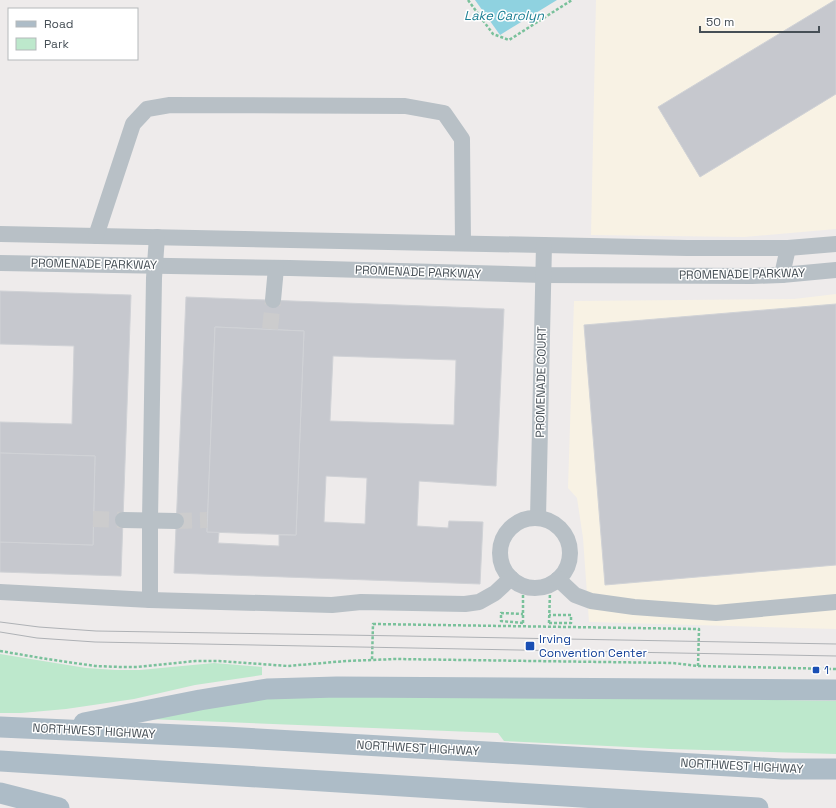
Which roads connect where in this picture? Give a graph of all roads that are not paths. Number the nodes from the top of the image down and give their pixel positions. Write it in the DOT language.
graph roads {
  1 [pos="0,234"];
  2 [pos="96,236"];
  3 [pos="157,237"];
  4 [pos="463,243"];
  5 [pos="836,244"];
  6 [pos="544,245"];
  7 [pos="788,248"];
  8 [pos="0,263"];
  9 [pos="154,266"];
  10 [pos="276,268"];
  11 [pos="836,270"];
  12 [pos="543,275"];
  13 [pos="782,275"];
  14 [pos="273,300"];
  15 [pos="538,518"];
  16 [pos="123,520"];
  17 [pos="150,520"];
  18 [pos="176,520"];
  19 [pos="517,581"];
  20 [pos="554,581"];
  21 [pos="0,592"];
  22 [pos="150,600"];
  23 [pos="836,602"];
  24 [pos="836,690"];
  25 [pos="0,727"];
  26 [pos="54,730"];
  27 [pos="0,761"];
  28 [pos="836,769"];
  29 [pos="0,792"];
  30 [pos="59,808"];
  31 [pos="758,808"];
  1 -- 2 [label="street, PROMENADE PARKWAY"];
  2 -- 3 [label="street, PROMENADE PARKWAY"];
  2 -- 4 [label="street"];
  3 -- 4 [label="street, PROMENADE PARKWAY"];
  3 -- 9 [label="street"];
  4 -- 6 [label="street, PROMENADE PARKWAY"];
  5 -- 7 [label="street, PROMENADE PARKWAY"];
  6 -- 7 [label="street, PROMENADE PARKWAY"];
  6 -- 12 [label="street, PROMENADE COURT"];
  7 -- 13 [label="street"];
  8 -- 9 [label="street, PROMENADE PARKWAY"];
  9 -- 10 [label="street, PROMENADE PARKWAY"];
  9 -- 17 [label="street"];
  10 -- 12 [label="street, PROMENADE PARKWAY"];
  10 -- 14 [label="street"];
  11 -- 13 [label="street, PROMENADE PARKWAY"];
  12 -- 13 [label="street, PROMENADE PARKWAY"];
  12 -- 15 [label="street, PROMENADE COURT"];
  15 -- 19 [label="street"];
  15 -- 20 [label="street"];
  16 -- 17 [label="street"];
  17 -- 18 [label="street"];
  17 -- 22 [label="street"];
  19 -- 20 [label="street"];
  19 -- 22 [label="street"];
  20 -- 23 [label="street"];
  21 -- 22 [label="street"];
  24 -- 26 [label="main road"];
  25 -- 26 [label="main road, NORTHWEST HIGHWAY"];
  26 -- 28 [label="main road, NORTHWEST HIGHWAY"];
  27 -- 31 [label="main road"];
  29 -- 30 [label="main road"];
}
